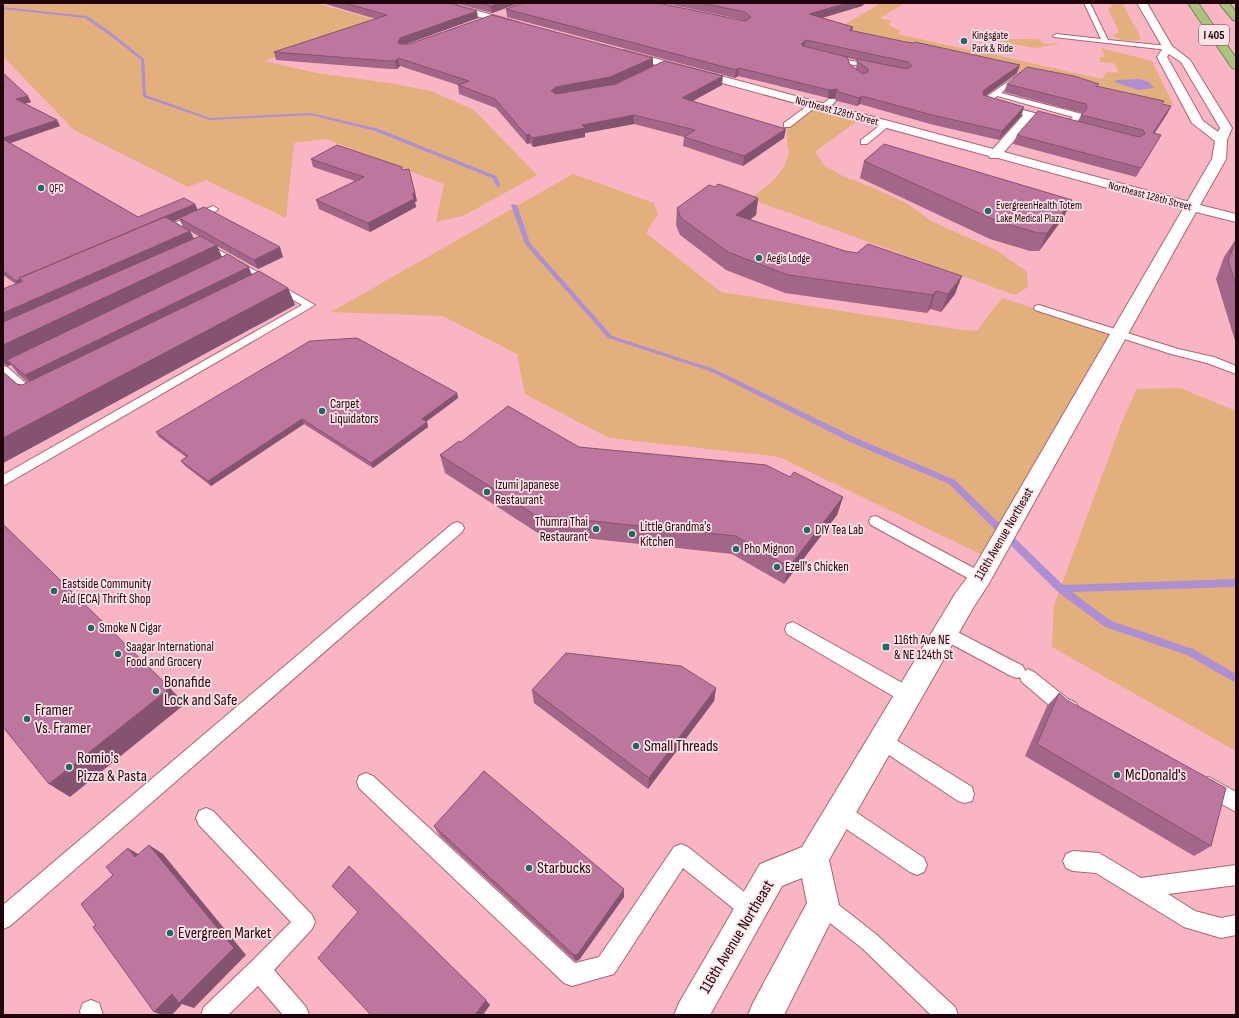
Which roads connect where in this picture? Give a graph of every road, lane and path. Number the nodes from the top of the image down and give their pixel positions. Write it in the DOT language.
graph roads {
  1 [pos="439,3"];
  2 [pos="1087,3"];
  3 [pos="1142,3"];
  4 [pos="1193,3"];
  5 [pos="1224,3"];
  6 [pos="508,12"];
  7 [pos="491,18"];
  8 [pos="1236,18"];
  9 [pos="476,23"];
  10 [pos="529,28"];
  11 [pos="1056,36"];
  12 [pos="1106,42"];
  13 [pos="1168,48"];
  14 [pos="613,50"];
  15 [pos="824,57"];
  16 [pos="850,62"];
  17 [pos="1236,66"];
  18 [pos="884,69"];
  19 [pos="851,71"];
  20 [pos="1020,75"];
  21 [pos="996,94"];
  22 [pos="832,101"];
  23 [pos="818,106"];
  24 [pos="1029,116"];
  25 [pos="787,125"];
  26 [pos="886,125"];
  27 [pos="1221,140"];
  28 [pos="864,142"];
  29 [pos="995,154"];
  30 [pos="1192,207"];
  31 [pos="213,209"];
  32 [pos="1236,218"];
  33 [pos="208,247"];
  34 [pos="194,253"];
  35 [pos="235,262"];
  36 [pos="221,269"];
  37 [pos="266,281"];
  38 [pos="252,288"];
  39 [pos="1039,308"];
  40 [pos="1117,338"];
  41 [pos="1236,370"];
  42 [pos="8,371"];
  43 [pos="42,394"];
  44 [pos="3,481"];
  45 [pos="876,521"];
  46 [pos="457,528"];
  47 [pos="982,575"];
  48 [pos="793,629"];
  49 [pos="946,633"];
  50 [pos="909,696"];
  51 [pos="1082,716"];
  52 [pos="882,741"];
  53 [pos="1191,776"];
  54 [pos="366,782"];
  55 [pos="965,794"];
  56 [pos="1236,803"];
  57 [pos="840,813"];
  58 [pos="206,818"];
  59 [pos="813,858"];
  60 [pos="1073,861"];
  61 [pos="917,865"];
  62 [pos="1236,874"];
  63 [pos="1139,888"];
  64 [pos="822,905"];
  65 [pos="751,910"];
  66 [pos="3,919"];
  67 [pos="1236,925"];
  68 [pos="259,970"];
  69 [pos="293,1013"];
  70 [pos="212,1015"];
  71 [pos="691,1015"];
  72 [pos="765,1015"];
  73 [pos="947,1015"];
  1 -- 7 [label="street"];
  2 -- 12 [label="lane"];
  3 -- 13 [label="street"];
  4 -- 17 [label="highway, I 405"];
  5 -- 8 [label="highway"];
  6 -- 7 [label="street"];
  7 -- 9 [label="street"];
  7 -- 10 [label="street"];
  11 -- 12 [label="lane"];
  12 -- 13 [label="lane"];
  13 -- 27 [label="street, 116th Avenue Northeast"];
  13 -- 27 [label="street"];
  14 -- 23 [label="street, Northeast 128th Street"];
  15 -- 16 [label="lane"];
  16 -- 18 [label="lane"];
  16 -- 19 [label="lane"];
  20 -- 21 [label="lane"];
  21 -- 24 [label="lane"];
  21 -- 24 [label="lane"];
  22 -- 23 [label="lane"];
  23 -- 25 [label="lane"];
  23 -- 26 [label="street, Northeast 128th Street"];
  24 -- 29 [label="street"];
  26 -- 28 [label="lane"];
  26 -- 29 [label="street, Northeast 128th Street"];
  27 -- 30 [label="street, 116th Avenue Northeast"];
  29 -- 30 [label="street, Northeast 128th Street"];
  30 -- 32 [label="street, Northeast 128th Street"];
  30 -- 40 [label="street, 116th Avenue Northeast"];
  31 -- 33 [label="lane"];
  33 -- 34 [label="lane"];
  33 -- 35 [label="lane"];
  35 -- 36 [label="lane"];
  35 -- 37 [label="lane"];
  37 -- 38 [label="lane"];
  37 -- 44 [label="lane"];
  39 -- 40 [label="lane"];
  40 -- 41 [label="lane"];
  40 -- 47 [label="street, 116th Avenue Northeast"];
  42 -- 43 [label="lane"];
  45 -- 47 [label="lane"];
  46 -- 66 [label="lane"];
  47 -- 49 [label="street, 116th Avenue Northeast"];
  48 -- 50 [label="lane"];
  49 -- 50 [label="street, 116th Avenue Northeast"];
  49 -- 51 [label="lane"];
  50 -- 52 [label="street, 116th Avenue Northeast"];
  52 -- 55 [label="lane"];
  52 -- 57 [label="street, 116th Avenue Northeast"];
  53 -- 56 [label="lane"];
  54 -- 65 [label="lane"];
  57 -- 59 [label="street, 116th Avenue Northeast"];
  57 -- 61 [label="lane"];
  58 -- 68 [label="lane"];
  59 -- 64 [label="street"];
  59 -- 65 [label="street, 116th Avenue Northeast"];
  60 -- 63 [label="lane"];
  62 -- 63 [label="lane"];
  63 -- 67 [label="lane"];
  64 -- 72 [label="street"];
  64 -- 73 [label="lane"];
  65 -- 71 [label="street, 116th Avenue Northeast"];
  68 -- 69 [label="lane"];
  68 -- 70 [label="lane"];
}
